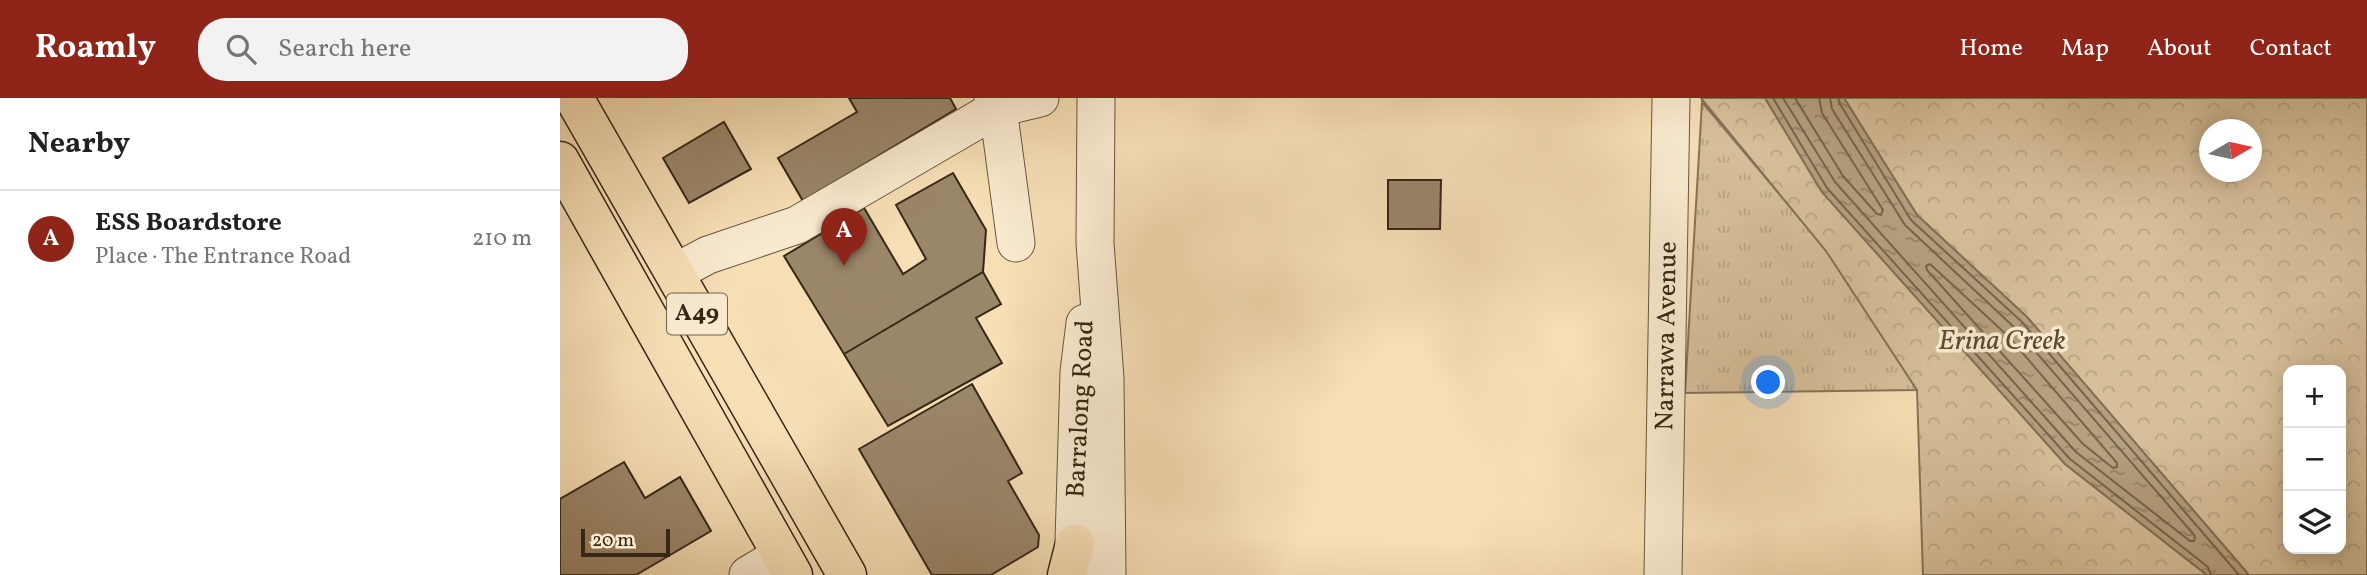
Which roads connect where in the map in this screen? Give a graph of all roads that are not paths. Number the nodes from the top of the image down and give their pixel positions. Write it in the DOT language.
graph roads {
  1 [pos="574,98"];
  2 [pos="1040,98"];
  3 [pos="1096,98"];
  4 [pos="1671,98"];
  5 [pos="995,103"];
  6 [pos="560,162"];
  7 [pos="1016,243"];
  8 [pos="1095,243"];
  9 [pos="674,273"];
  10 [pos="821,531"];
  11 [pos="787,565"];
  12 [pos="1071,565"];
  13 [pos="748,575"];
  14 [pos="847,575"];
  15 [pos="859,575"];
  16 [pos="1107,575"];
  17 [pos="1663,575"];
  1 -- 9 [label="highway, A49"];
  2 -- 5 [label="street"];
  3 -- 8 [label="street, Barralong Road"];
  4 -- 17 [label="street, Narrawa Avenue"];
  5 -- 7 [label="street"];
  5 -- 9 [label="street"];
  6 -- 11 [label="highway, A49"];
  8 -- 12 [label="street, Barralong Road"];
  8 -- 16 [label="street, Barralong Road"];
  9 -- 10 [label="highway, A49"];
  10 -- 14 [label="highway, A49"];
  10 -- 15 [label="highway"];
  11 -- 13 [label="street"];
}
